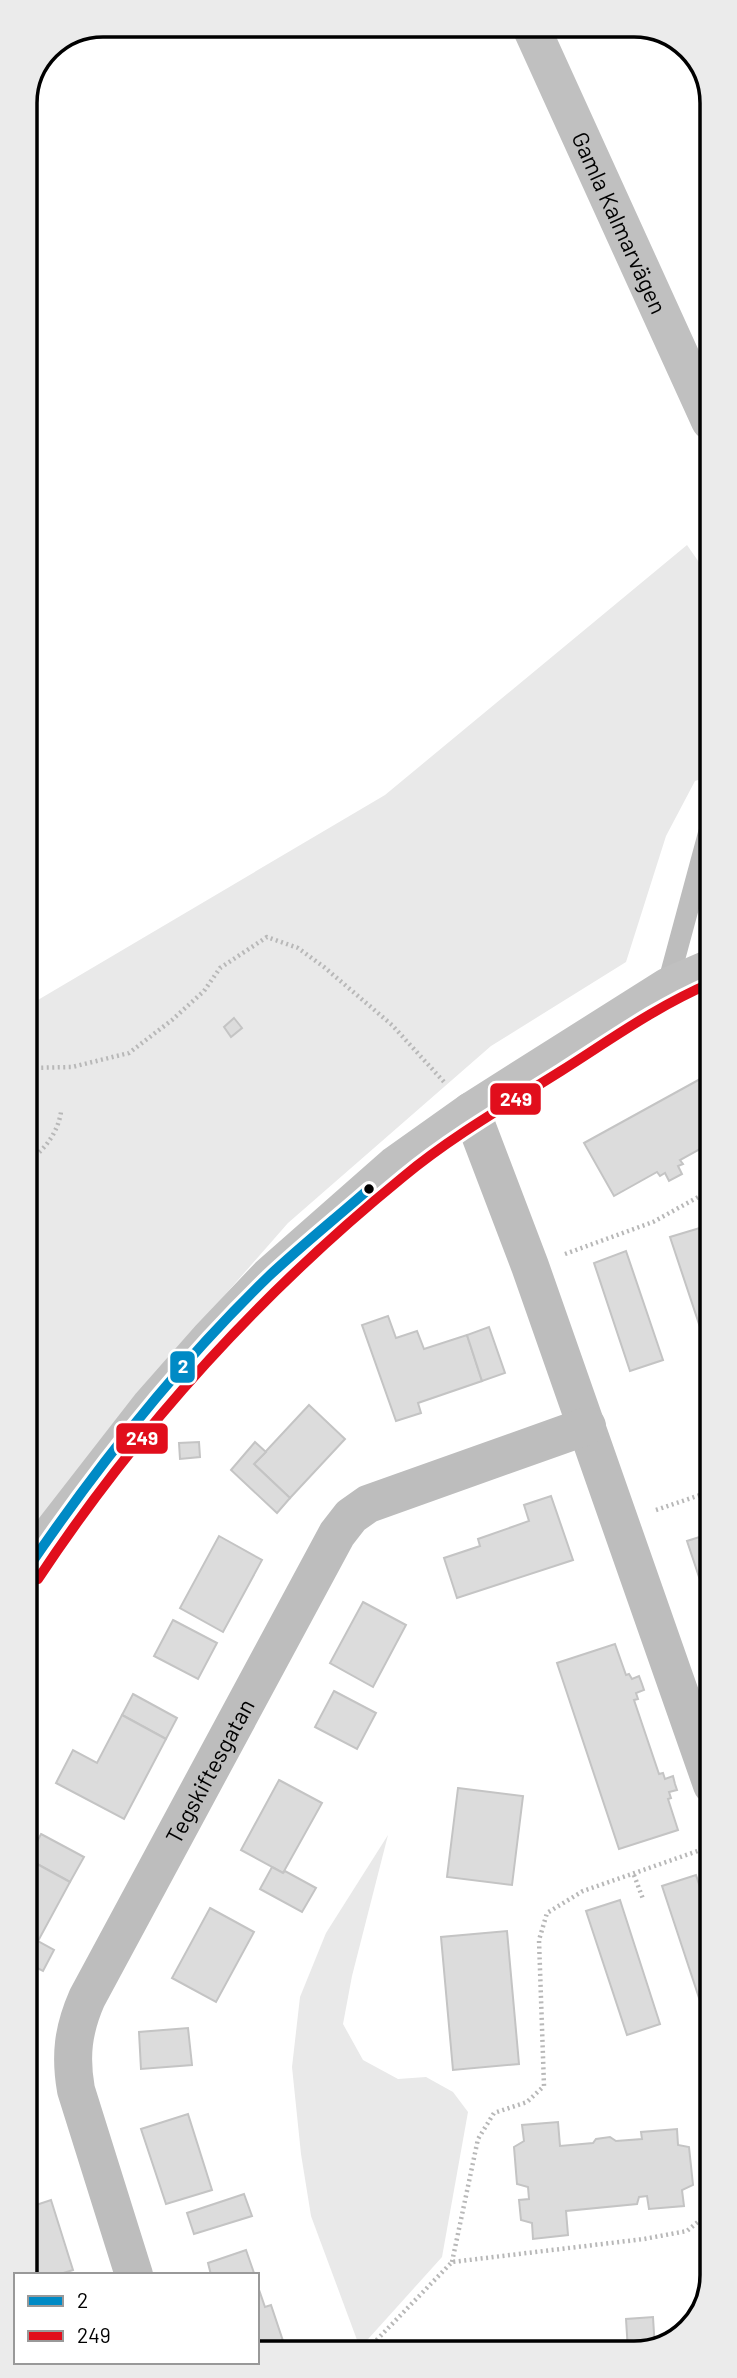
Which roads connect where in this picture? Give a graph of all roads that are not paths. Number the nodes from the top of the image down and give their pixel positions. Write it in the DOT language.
graph roads {
  1 [pos="535,37"];
  2 [pos="700,399"];
  3 [pos="700,865"];
  4 [pos="700,973"];
  5 [pos="667,987"];
  6 [pos="471,1111"];
  7 [pos="587,1426"];
  8 [pos="37,1555"];
  9 [pos="700,1751"];
  10 [pos="133,2273"];
  1 -- 2 [label="street, Gamla Kalmarvägen"];
  3 -- 5 [label="lane"];
  4 -- 5 [label="street"];
  5 -- 6 [label="street"];
  6 -- 7 [label="street"];
  6 -- 8 [label="street"];
  7 -- 9 [label="street"];
  7 -- 10 [label="street, Tegskiftesgatan"];
}
